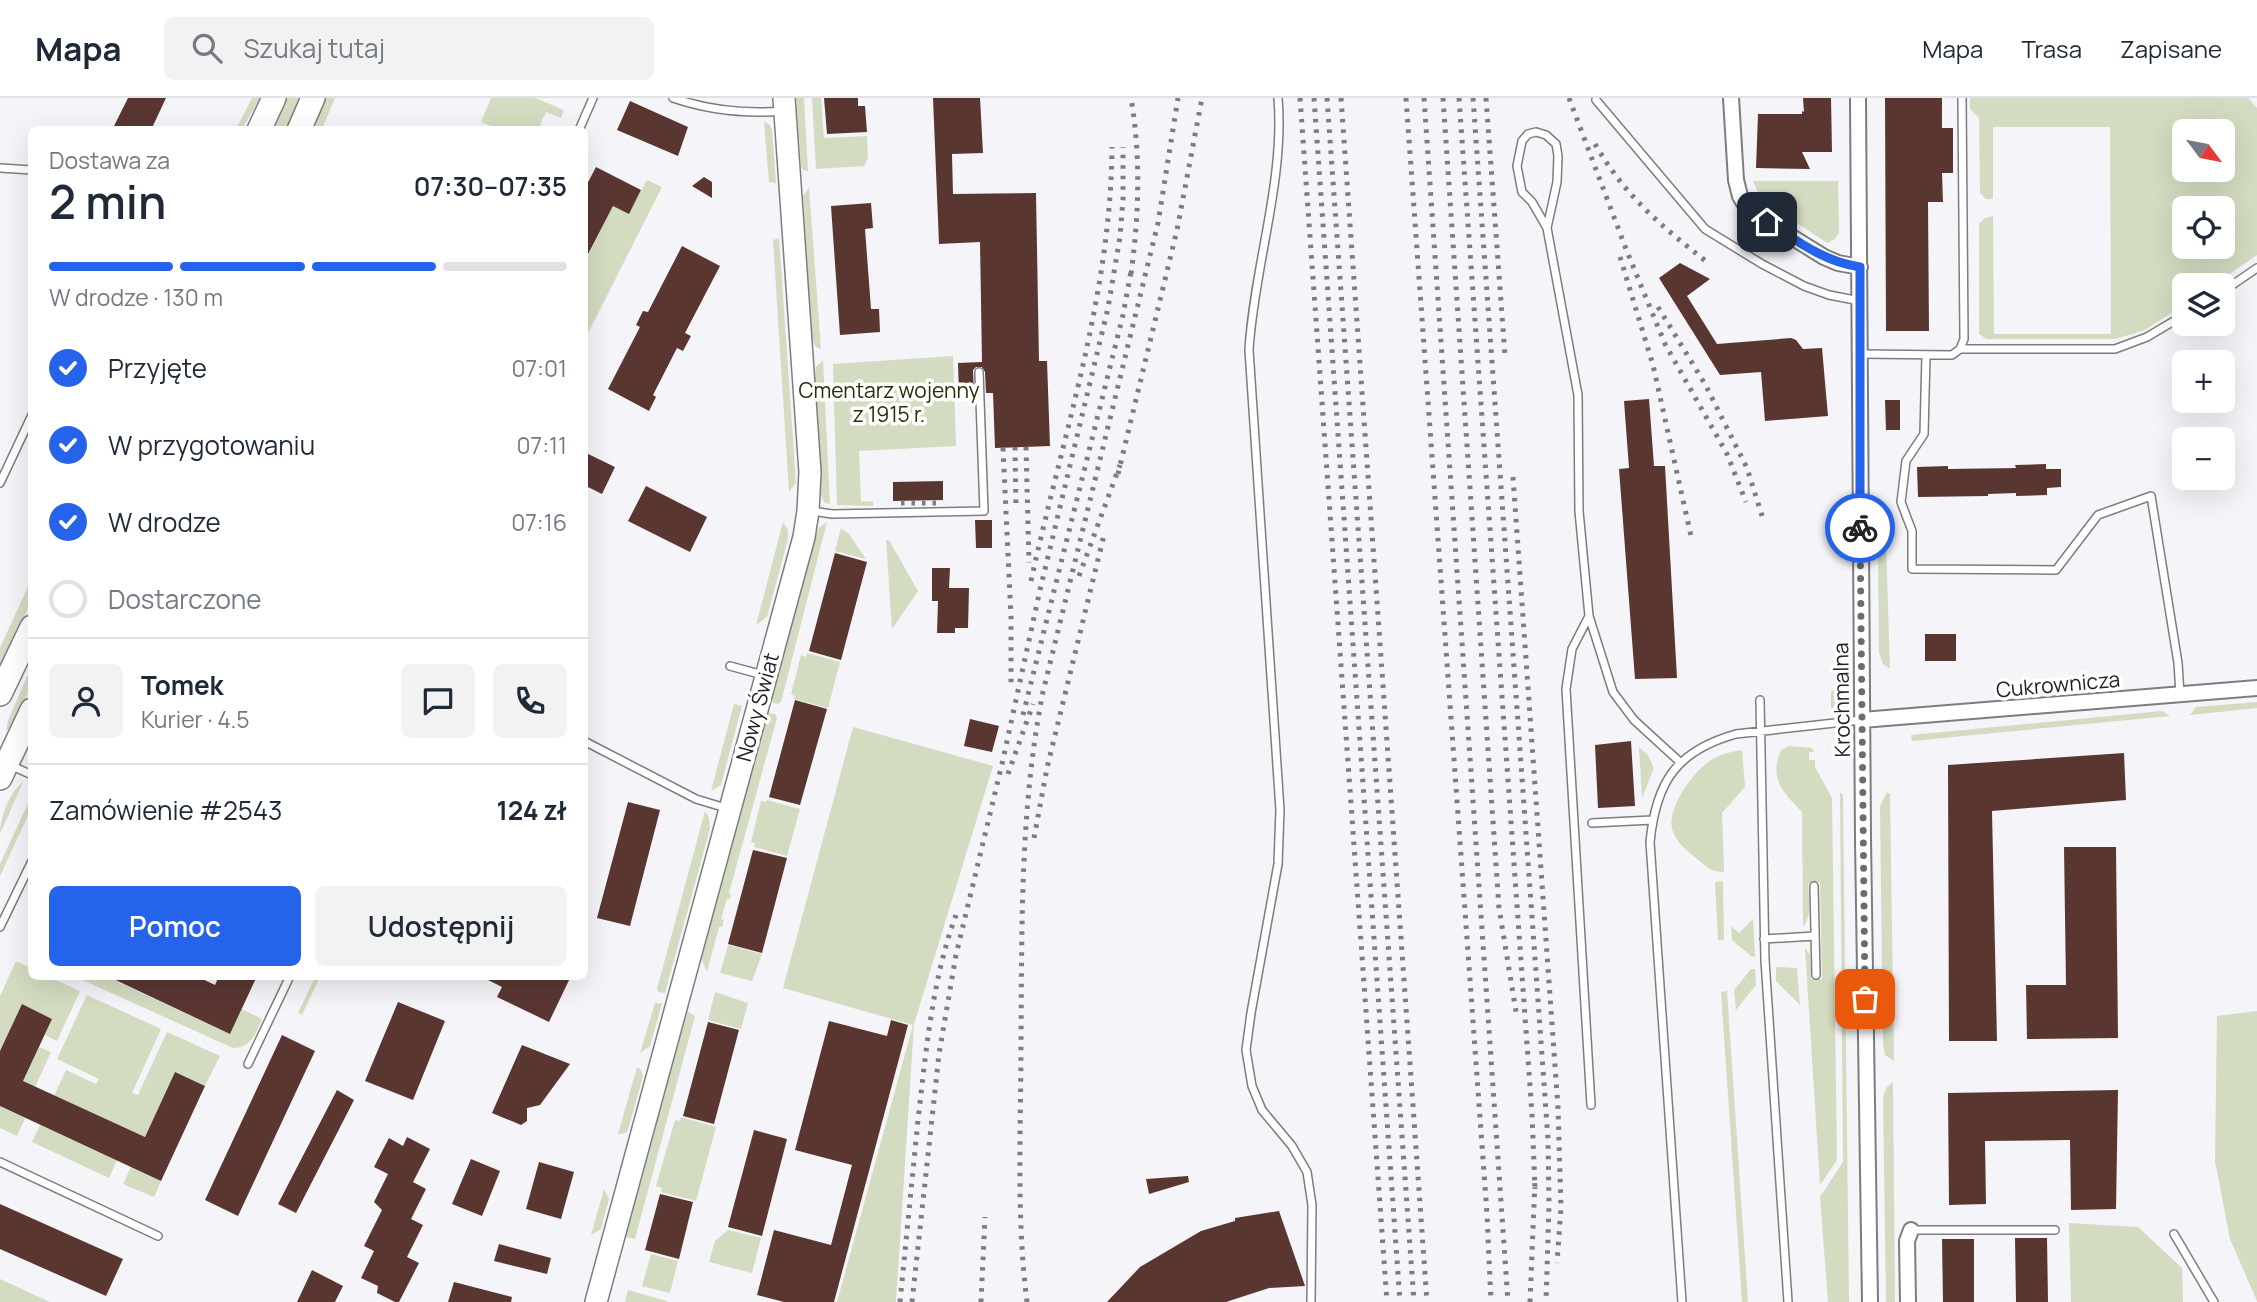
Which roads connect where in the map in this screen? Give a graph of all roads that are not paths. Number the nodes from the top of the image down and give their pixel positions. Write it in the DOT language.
graph roads {
  1 [pos="274,98"];
  2 [pos="313,98"];
  3 [pos="593,98"];
  4 [pos="673,98"];
  5 [pos="729,98"];
  6 [pos="1278,98"];
  7 [pos="1731,98"];
  8 [pos="1858,98"];
  9 [pos="1962,98"];
  10 [pos="1596,100"];
  11 [pos="784,105"];
  12 [pos="731,110"];
  13 [pos="262,126"];
  14 [pos="301,126"];
  15 [pos="581,126"];
  16 [pos="0,168"];
  17 [pos="28,170"];
  18 [pos="1547,228"];
  19 [pos="1860,267"];
  20 [pos="2257,268"];
  21 [pos="2235,283"];
  22 [pos="1860,302"];
  23 [pos="2172,322"];
  24 [pos="1961,349"];
  25 [pos="1861,354"];
  26 [pos="1926,355"];
  27 [pos="979,373"];
  28 [pos="28,424"];
  29 [pos="0,483"];
  30 [pos="808,511"];
  31 [pos="1589,616"];
  32 [pos="28,634"];
  33 [pos="730,666"];
  34 [pos="766,676"];
  35 [pos="2257,688"];
  36 [pos="0,694"];
  37 [pos="2180,694"];
  38 [pos="1760,701"];
  39 [pos="28,718"];
  40 [pos="1862,720"];
  41 [pos="1760,731"];
  42 [pos="588,743"];
  43 [pos="1681,763"];
  44 [pos="2,767"];
  45 [pos="28,774"];
  46 [pos="730,810"];
  47 [pos="1652,820"];
  48 [pos="1592,823"];
  49 [pos="28,869"];
  50 [pos="1814,886"];
  51 [pos="0,928"];
  52 [pos="1815,936"];
  53 [pos="1764,939"];
  54 [pos="1816,975"];
  55 [pos="288,980"];
  56 [pos="248,1063"];
  57 [pos="1591,1105"];
  58 [pos="0,1163"];
  59 [pos="1910,1230"];
  60 [pos="2055,1230"];
  61 [pos="2174,1234"];
  62 [pos="158,1236"];
  63 [pos="596,1302"];
  64 [pos="1311,1302"];
  65 [pos="1682,1302"];
  66 [pos="1788,1302"];
  67 [pos="1870,1302"];
  68 [pos="1908,1302"];
  69 [pos="2214,1302"];
  1 -- 13 [label="main road"];
  2 -- 14 [label="main road"];
  3 -- 15 [label="lane"];
  4 -- 12 [label="lane"];
  5 -- 12 [label="lane"];
  6 -- 64 [label="lane"];
  7 -- 19 [label="street"];
  8 -- 19 [label="street, Krochmalna"];
  9 -- 24 [label="lane"];
  10 -- 22 [label="lane"];
  11 -- 12 [label="lane"];
  11 -- 30 [label="street, Nowy Świat"];
  16 -- 17 [label="lane"];
  18 -- 18 [label="lane"];
  18 -- 31 [label="lane"];
  19 -- 22 [label="street, Krochmalna"];
  20 -- 21 [label="lane"];
  22 -- 25 [label="street, Krochmalna"];
  23 -- 24 [label="lane"];
  24 -- 26 [label="lane"];
  25 -- 26 [label="lane"];
  25 -- 40 [label="street, Krochmalna"];
  26 -- 37 [label="lane"];
  27 -- 30 [label="lane"];
  28 -- 29 [label="lane"];
  30 -- 34 [label="street, Nowy Świat"];
  31 -- 43 [label="lane"];
  31 -- 57 [label="lane"];
  32 -- 36 [label="main road"];
  33 -- 34 [label="lane"];
  34 -- 46 [label="street, Nowy Świat"];
  35 -- 37 [label="street, Cukrownicza"];
  37 -- 40 [label="street, Cukrownicza"];
  38 -- 41 [label="lane"];
  39 -- 44 [label="main road"];
  40 -- 41 [label="lane"];
  40 -- 67 [label="street, Krochmalna"];
  41 -- 43 [label="lane"];
  41 -- 53 [label="lane"];
  42 -- 46 [label="lane"];
  43 -- 47 [label="lane"];
  44 -- 45 [label="lane"];
  46 -- 63 [label="street, Nowy Świat"];
  47 -- 48 [label="lane"];
  47 -- 65 [label="lane"];
  49 -- 51 [label="lane"];
  50 -- 52 [label="lane"];
  52 -- 53 [label="lane"];
  52 -- 54 [label="lane"];
  53 -- 66 [label="lane"];
  55 -- 56 [label="lane"];
  58 -- 62 [label="lane"];
  59 -- 60 [label="lane"];
  59 -- 68 [label="street"];
  61 -- 69 [label="lane"];
}
